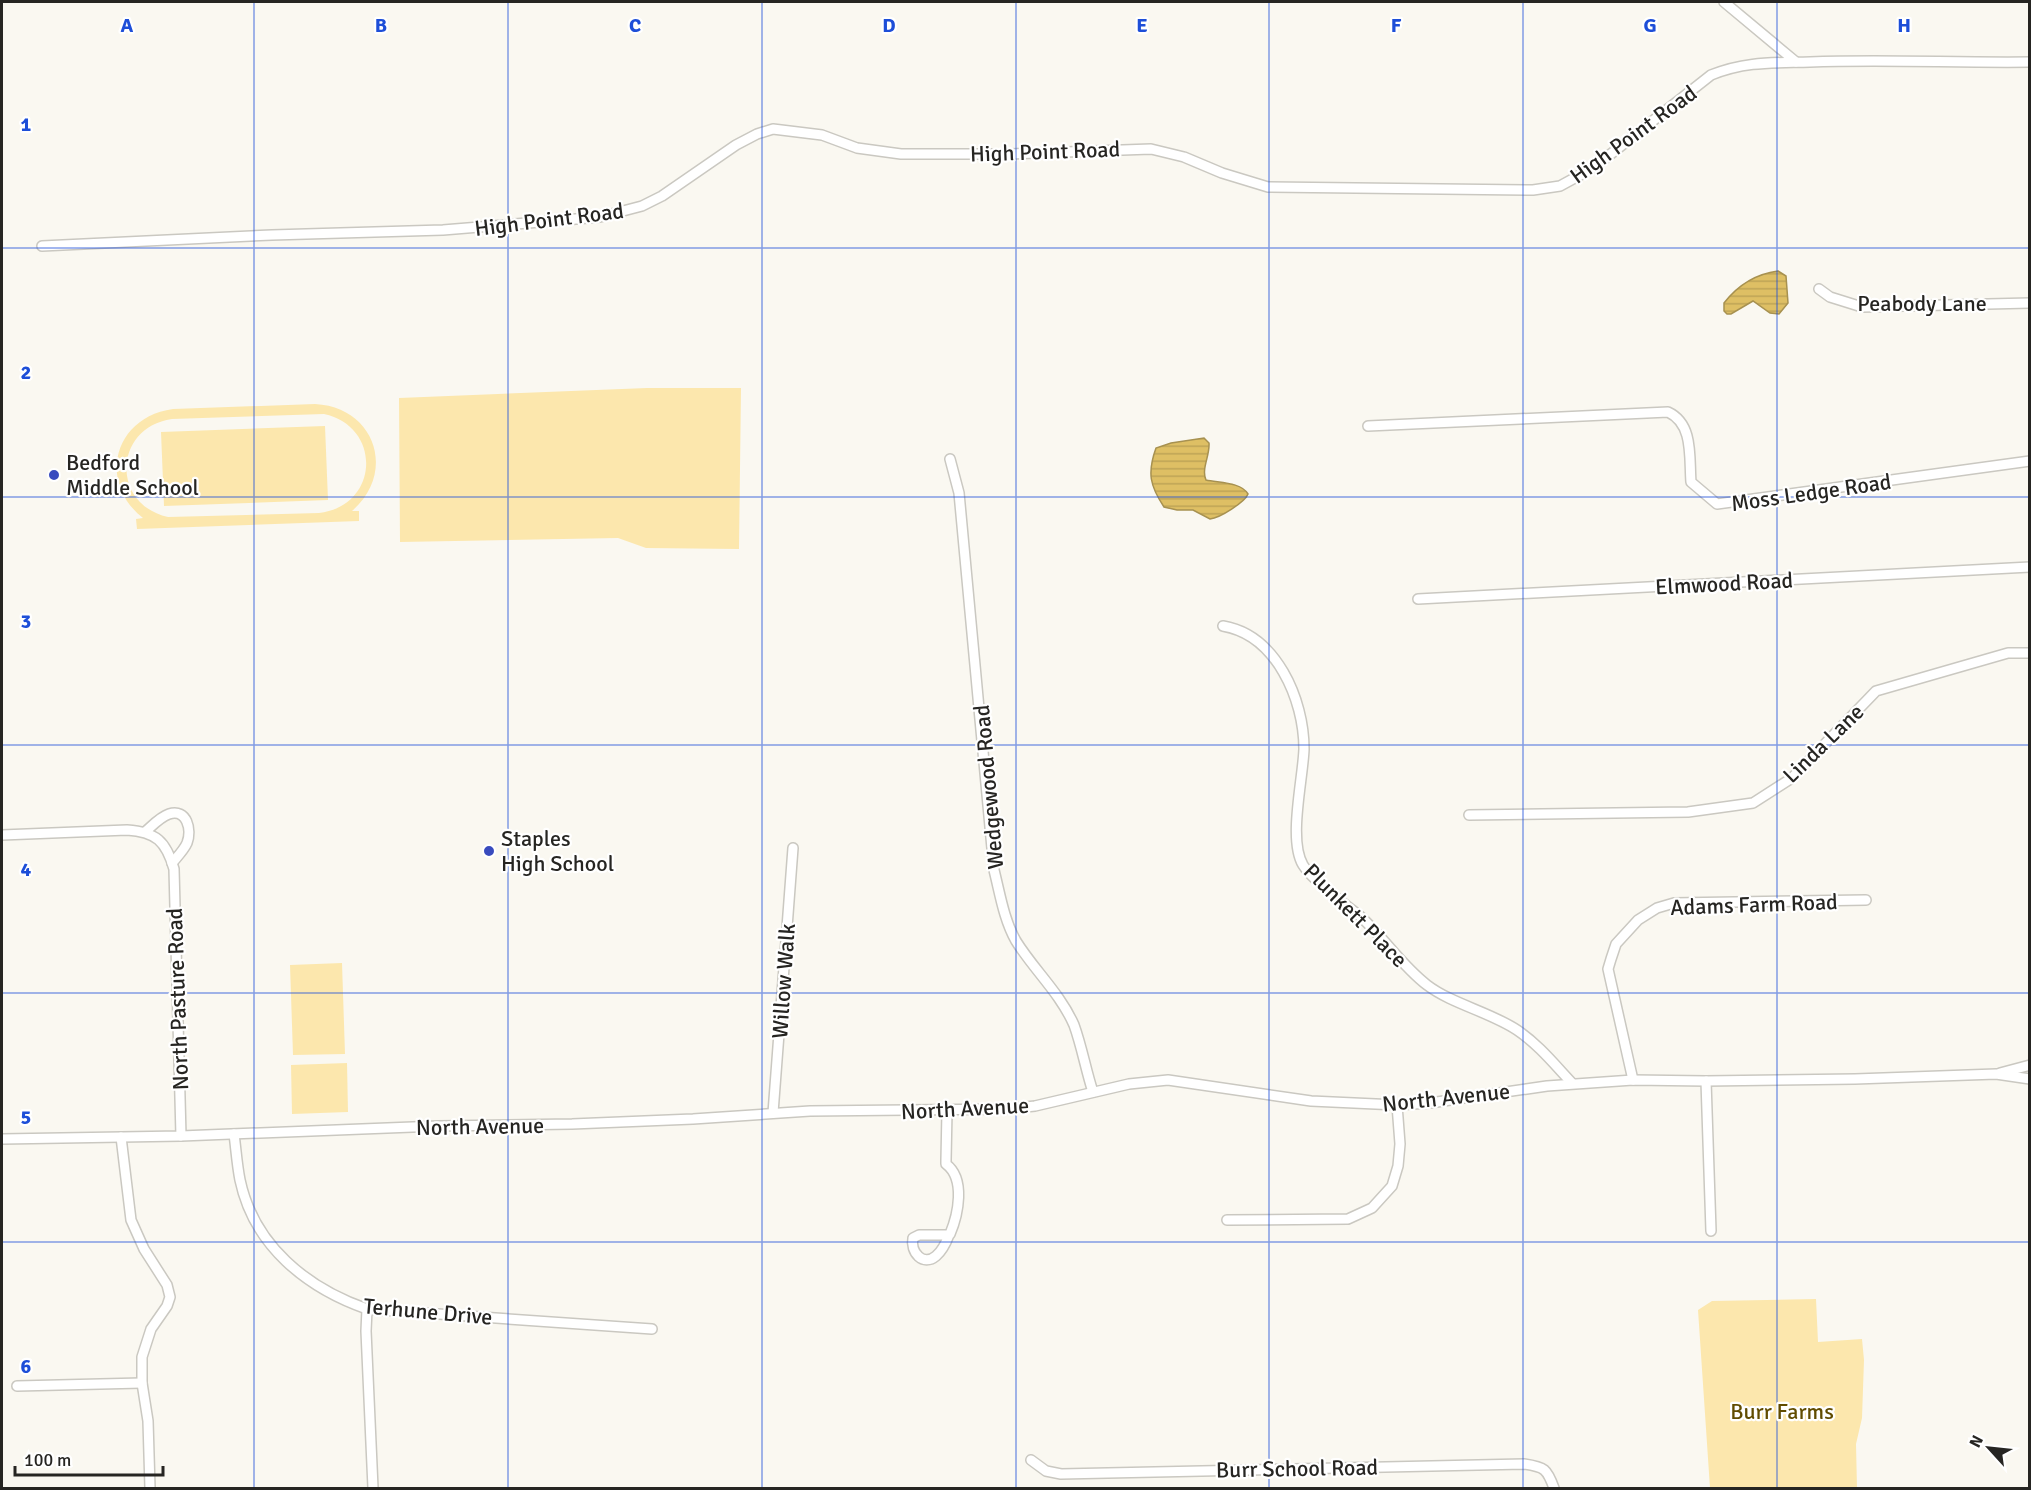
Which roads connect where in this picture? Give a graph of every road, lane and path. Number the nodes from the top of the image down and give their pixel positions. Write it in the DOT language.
graph roads {
  1 [pos="1724,2"];
  2 [pos="1796,62"];
  3 [pos="2030,62"];
  4 [pos="42,246"];
  5 [pos="1819,290"];
  6 [pos="2030,303"];
  7 [pos="1368,426"];
  8 [pos="950,459"];
  9 [pos="2030,461"];
  10 [pos="2030,567"];
  11 [pos="1418,599"];
  12 [pos="1223,626"];
  13 [pos="2030,653"];
  14 [pos="1469,815"];
  15 [pos="145,832"];
  16 [pos="2,835"];
  17 [pos="793,848"];
  18 [pos="172,863"];
  19 [pos="1866,900"];
  20 [pos="2030,1065"];
  21 [pos="1996,1074"];
  22 [pos="2030,1079"];
  23 [pos="1633,1080"];
  24 [pos="1706,1081"];
  25 [pos="1572,1083"];
  26 [pos="1093,1092"];
  27 [pos="1397,1105"];
  28 [pos="947,1111"];
  29 [pos="773,1113"];
  30 [pos="234,1134"];
  31 [pos="181,1136"];
  32 [pos="121,1137"];
  33 [pos="2,1139"];
  34 [pos="1227,1220"];
  35 [pos="1711,1231"];
  36 [pos="949,1235"];
  37 [pos="367,1310"];
  38 [pos="652,1329"];
  39 [pos="142,1383"];
  40 [pos="17,1386"];
  41 [pos="1031,1460"];
  42 [pos="150,1488"];
  43 [pos="373,1488"];
  44 [pos="1554,1488"];
  1 -- 2 [label="street"];
  2 -- 3 [label="street, High Point Road"];
  2 -- 4 [label="street, High Point Road"];
  5 -- 6 [label="street, Peabody Lane"];
  7 -- 9 [label="street, Moss Ledge Road"];
  8 -- 26 [label="street, Wedgewood Road"];
  10 -- 11 [label="street, Elmwood Road"];
  12 -- 25 [label="street, Plunkett Place"];
  13 -- 14 [label="street, Linda Lane"];
  15 -- 16 [label="street"];
  15 -- 18 [label="street, North Pasture Road"];
  15 -- 18 [label="street"];
  17 -- 29 [label="street, Willow Walk"];
  18 -- 31 [label="street, North Pasture Road"];
  19 -- 23 [label="street, Adams Farm Road"];
  20 -- 21 [label="street, North Avenue"];
  21 -- 22 [label="street, North Avenue"];
  21 -- 24 [label="street, North Avenue"];
  23 -- 24 [label="street, North Avenue"];
  23 -- 25 [label="street, North Avenue"];
  24 -- 35 [label="street"];
  25 -- 27 [label="street, North Avenue"];
  26 -- 27 [label="street, North Avenue"];
  26 -- 28 [label="street, North Avenue"];
  27 -- 34 [label="street"];
  28 -- 29 [label="street, North Avenue"];
  28 -- 36 [label="street"];
  29 -- 30 [label="street, North Avenue"];
  30 -- 31 [label="street, North Avenue"];
  30 -- 37 [label="street, Terhune Drive"];
  31 -- 32 [label="street, North Avenue"];
  32 -- 33 [label="street, North Avenue"];
  32 -- 39 [label="street"];
  37 -- 38 [label="street, Terhune Drive"];
  37 -- 43 [label="street"];
  39 -- 40 [label="street"];
  39 -- 42 [label="street"];
  41 -- 44 [label="street, Burr School Road"];
}
